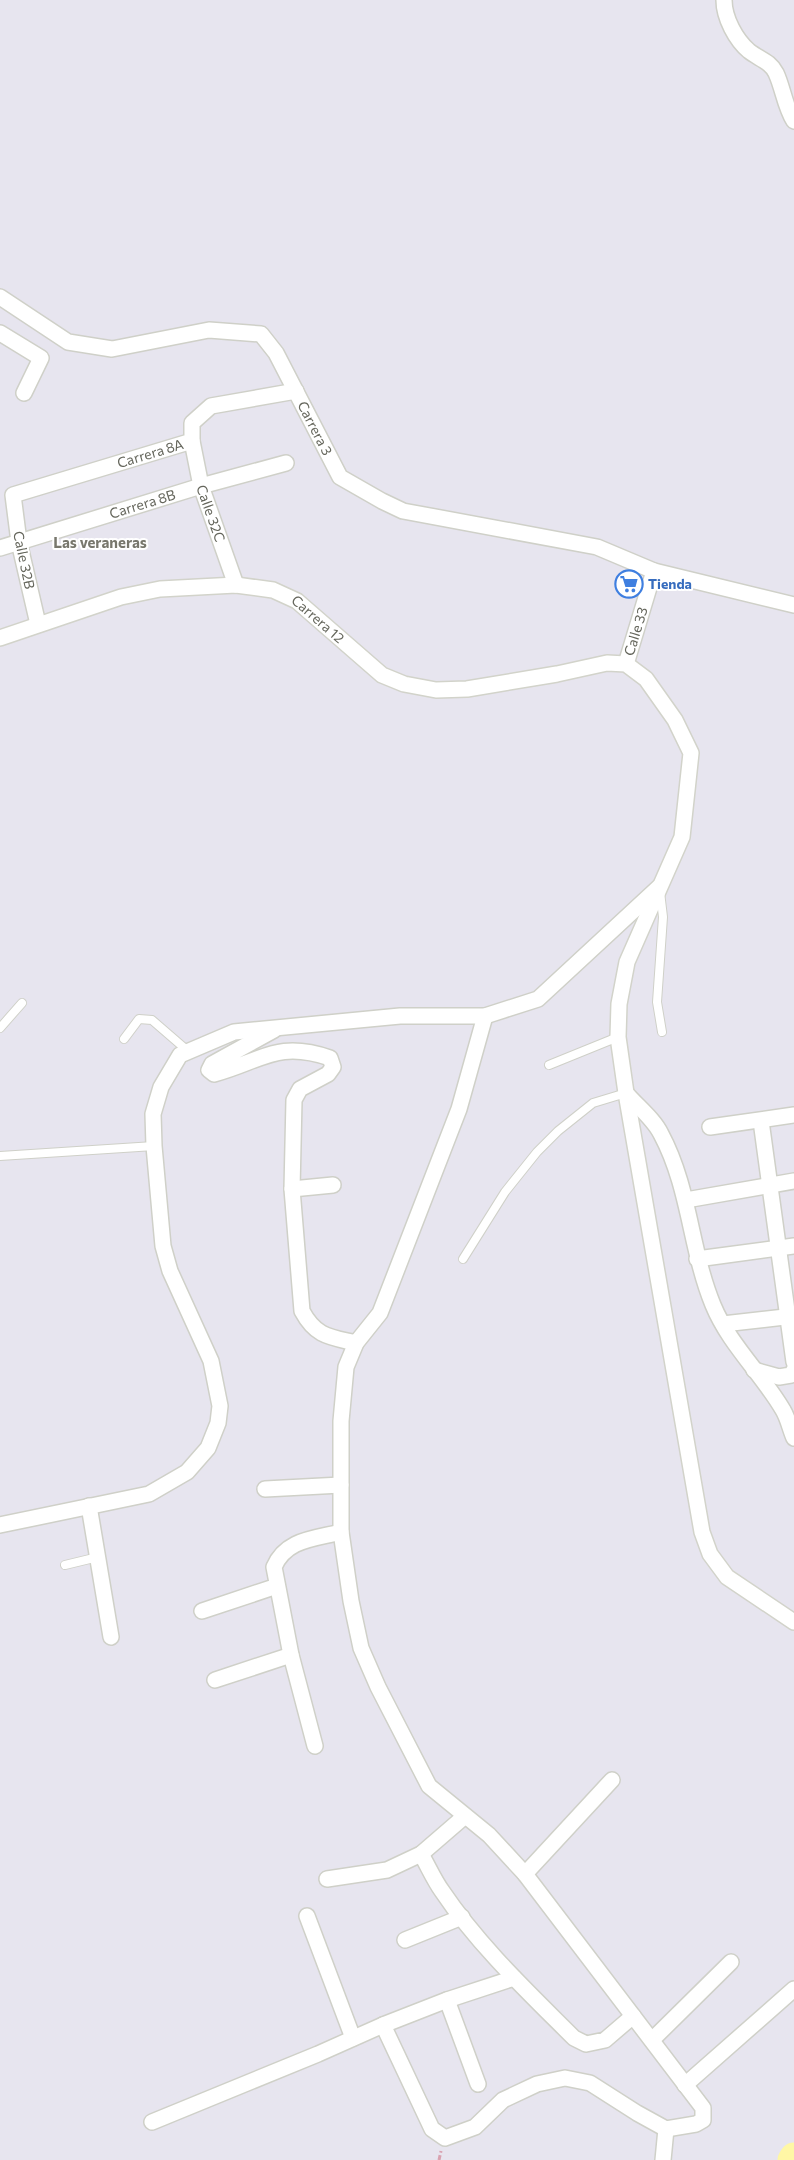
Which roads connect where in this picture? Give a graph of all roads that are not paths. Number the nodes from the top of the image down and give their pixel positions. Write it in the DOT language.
graph roads {
  1 [pos="724,0"];
  2 [pos="794,121"];
  3 [pos="0,297"];
  4 [pos="0,333"];
  5 [pos="296,391"];
  6 [pos="24,393"];
  7 [pos="192,441"];
  8 [pos="286,463"];
  9 [pos="201,486"];
  10 [pos="13,495"];
  11 [pos="19,542"];
  12 [pos="0,548"];
  13 [pos="654,571"];
  14 [pos="236,585"];
  15 [pos="794,605"];
  16 [pos="38,624"];
  17 [pos="0,638"];
  18 [pos="626,664"];
  19 [pos="659,887"];
  20 [pos="22,1003"];
  21 [pos="485,1016"];
  22 [pos="280,1027"];
  23 [pos="0,1028"];
  24 [pos="662,1032"];
  25 [pos="618,1037"];
  26 [pos="124,1039"];
  27 [pos="189,1052"];
  28 [pos="549,1065"];
  29 [pos="626,1093"];
  30 [pos="794,1115"];
  31 [pos="762,1120"];
  32 [pos="710,1127"];
  33 [pos="154,1146"];
  34 [pos="0,1156"];
  35 [pos="794,1181"];
  36 [pos="333,1186"];
  37 [pos="771,1186"];
  38 [pos="292,1189"];
  39 [pos="686,1200"];
  40 [pos="786,1248"];
  41 [pos="463,1259"];
  42 [pos="697,1260"];
  43 [pos="791,1316"];
  44 [pos="723,1324"];
  45 [pos="356,1343"];
  46 [pos="794,1362"];
  47 [pos="754,1370"];
  48 [pos="794,1370"];
  49 [pos="794,1438"];
  50 [pos="341,1485"];
  51 [pos="265,1490"];
  52 [pos="89,1506"];
  53 [pos="0,1525"];
  54 [pos="341,1532"];
  55 [pos="98,1557"];
  56 [pos="65,1565"];
  57 [pos="277,1586"];
  58 [pos="202,1611"];
  59 [pos="794,1622"];
  60 [pos="111,1637"];
  61 [pos="291,1655"];
  62 [pos="215,1680"];
  63 [pos="315,1746"];
  64 [pos="612,1780"];
  65 [pos="466,1816"];
  66 [pos="421,1854"];
  67 [pos="525,1874"];
  68 [pos="327,1879"];
  69 [pos="307,1916"];
  70 [pos="462,1918"];
  71 [pos="404,1940"];
  72 [pos="731,1962"];
  73 [pos="514,1978"];
  74 [pos="794,1989"];
  75 [pos="447,2000"];
  76 [pos="633,2016"];
  77 [pos="383,2025"];
  78 [pos="354,2038"];
  79 [pos="652,2040"];
  80 [pos="478,2084"];
  81 [pos="685,2085"];
  82 [pos="152,2122"];
  83 [pos="666,2129"];
  84 [pos="663,2160"];
  1 -- 2 [label="street"];
  3 -- 5 [label="street, Carrera 3"];
  4 -- 6 [label="street"];
  5 -- 7 [label="street, Carrera 8A"];
  5 -- 13 [label="street, Carrera 3"];
  7 -- 9 [label="street, Calle 32C"];
  7 -- 10 [label="street, Carrera 8A"];
  8 -- 9 [label="street, Carrera 8B"];
  9 -- 11 [label="street, Carrera 8B"];
  9 -- 14 [label="street, Calle 32C"];
  10 -- 11 [label="street, Calle 32B"];
  11 -- 12 [label="street, Carrera 8B"];
  11 -- 16 [label="street, Calle 32B"];
  13 -- 15 [label="street, Carrera 3"];
  13 -- 18 [label="street, Calle 33"];
  14 -- 16 [label="street, Carrera 12"];
  14 -- 18 [label="street, Carrera 12"];
  16 -- 17 [label="street, Carrera 12"];
  18 -- 19 [label="street"];
  19 -- 21 [label="street"];
  19 -- 24 [label="lane"];
  19 -- 25 [label="street"];
  20 -- 23 [label="lane"];
  21 -- 22 [label="street"];
  21 -- 45 [label="street"];
  22 -- 27 [label="street"];
  22 -- 38 [label="street"];
  25 -- 28 [label="lane"];
  25 -- 29 [label="street"];
  26 -- 27 [label="lane"];
  27 -- 33 [label="street"];
  29 -- 39 [label="street"];
  29 -- 41 [label="lane"];
  29 -- 59 [label="street"];
  30 -- 31 [label="street"];
  31 -- 32 [label="street"];
  31 -- 37 [label="street"];
  33 -- 34 [label="lane"];
  33 -- 52 [label="street"];
  35 -- 37 [label="street"];
  36 -- 38 [label="street"];
  37 -- 39 [label="street"];
  37 -- 40 [label="street"];
  38 -- 45 [label="street"];
  39 -- 42 [label="street"];
  40 -- 42 [label="street"];
  40 -- 43 [label="street"];
  42 -- 44 [label="street"];
  43 -- 44 [label="street"];
  43 -- 46 [label="street"];
  44 -- 47 [label="street"];
  45 -- 50 [label="street"];
  47 -- 48 [label="street"];
  47 -- 49 [label="street"];
  50 -- 51 [label="street"];
  50 -- 54 [label="street"];
  52 -- 53 [label="street"];
  52 -- 55 [label="street"];
  54 -- 57 [label="street"];
  54 -- 65 [label="street"];
  55 -- 56 [label="lane"];
  55 -- 60 [label="street"];
  57 -- 58 [label="street"];
  57 -- 61 [label="street"];
  61 -- 62 [label="street"];
  61 -- 63 [label="street"];
  64 -- 67 [label="street"];
  65 -- 66 [label="street"];
  65 -- 67 [label="street"];
  66 -- 68 [label="street"];
  66 -- 70 [label="street"];
  67 -- 76 [label="street"];
  69 -- 78 [label="street"];
  70 -- 71 [label="street"];
  70 -- 73 [label="street"];
  72 -- 79 [label="street"];
  73 -- 75 [label="street"];
  73 -- 76 [label="street"];
  74 -- 81 [label="street"];
  75 -- 77 [label="street"];
  75 -- 80 [label="street"];
  76 -- 79 [label="street"];
  77 -- 78 [label="street"];
  77 -- 83 [label="street"];
  78 -- 82 [label="street"];
  79 -- 81 [label="street"];
  81 -- 83 [label="street"];
  83 -- 84 [label="street"];
}
